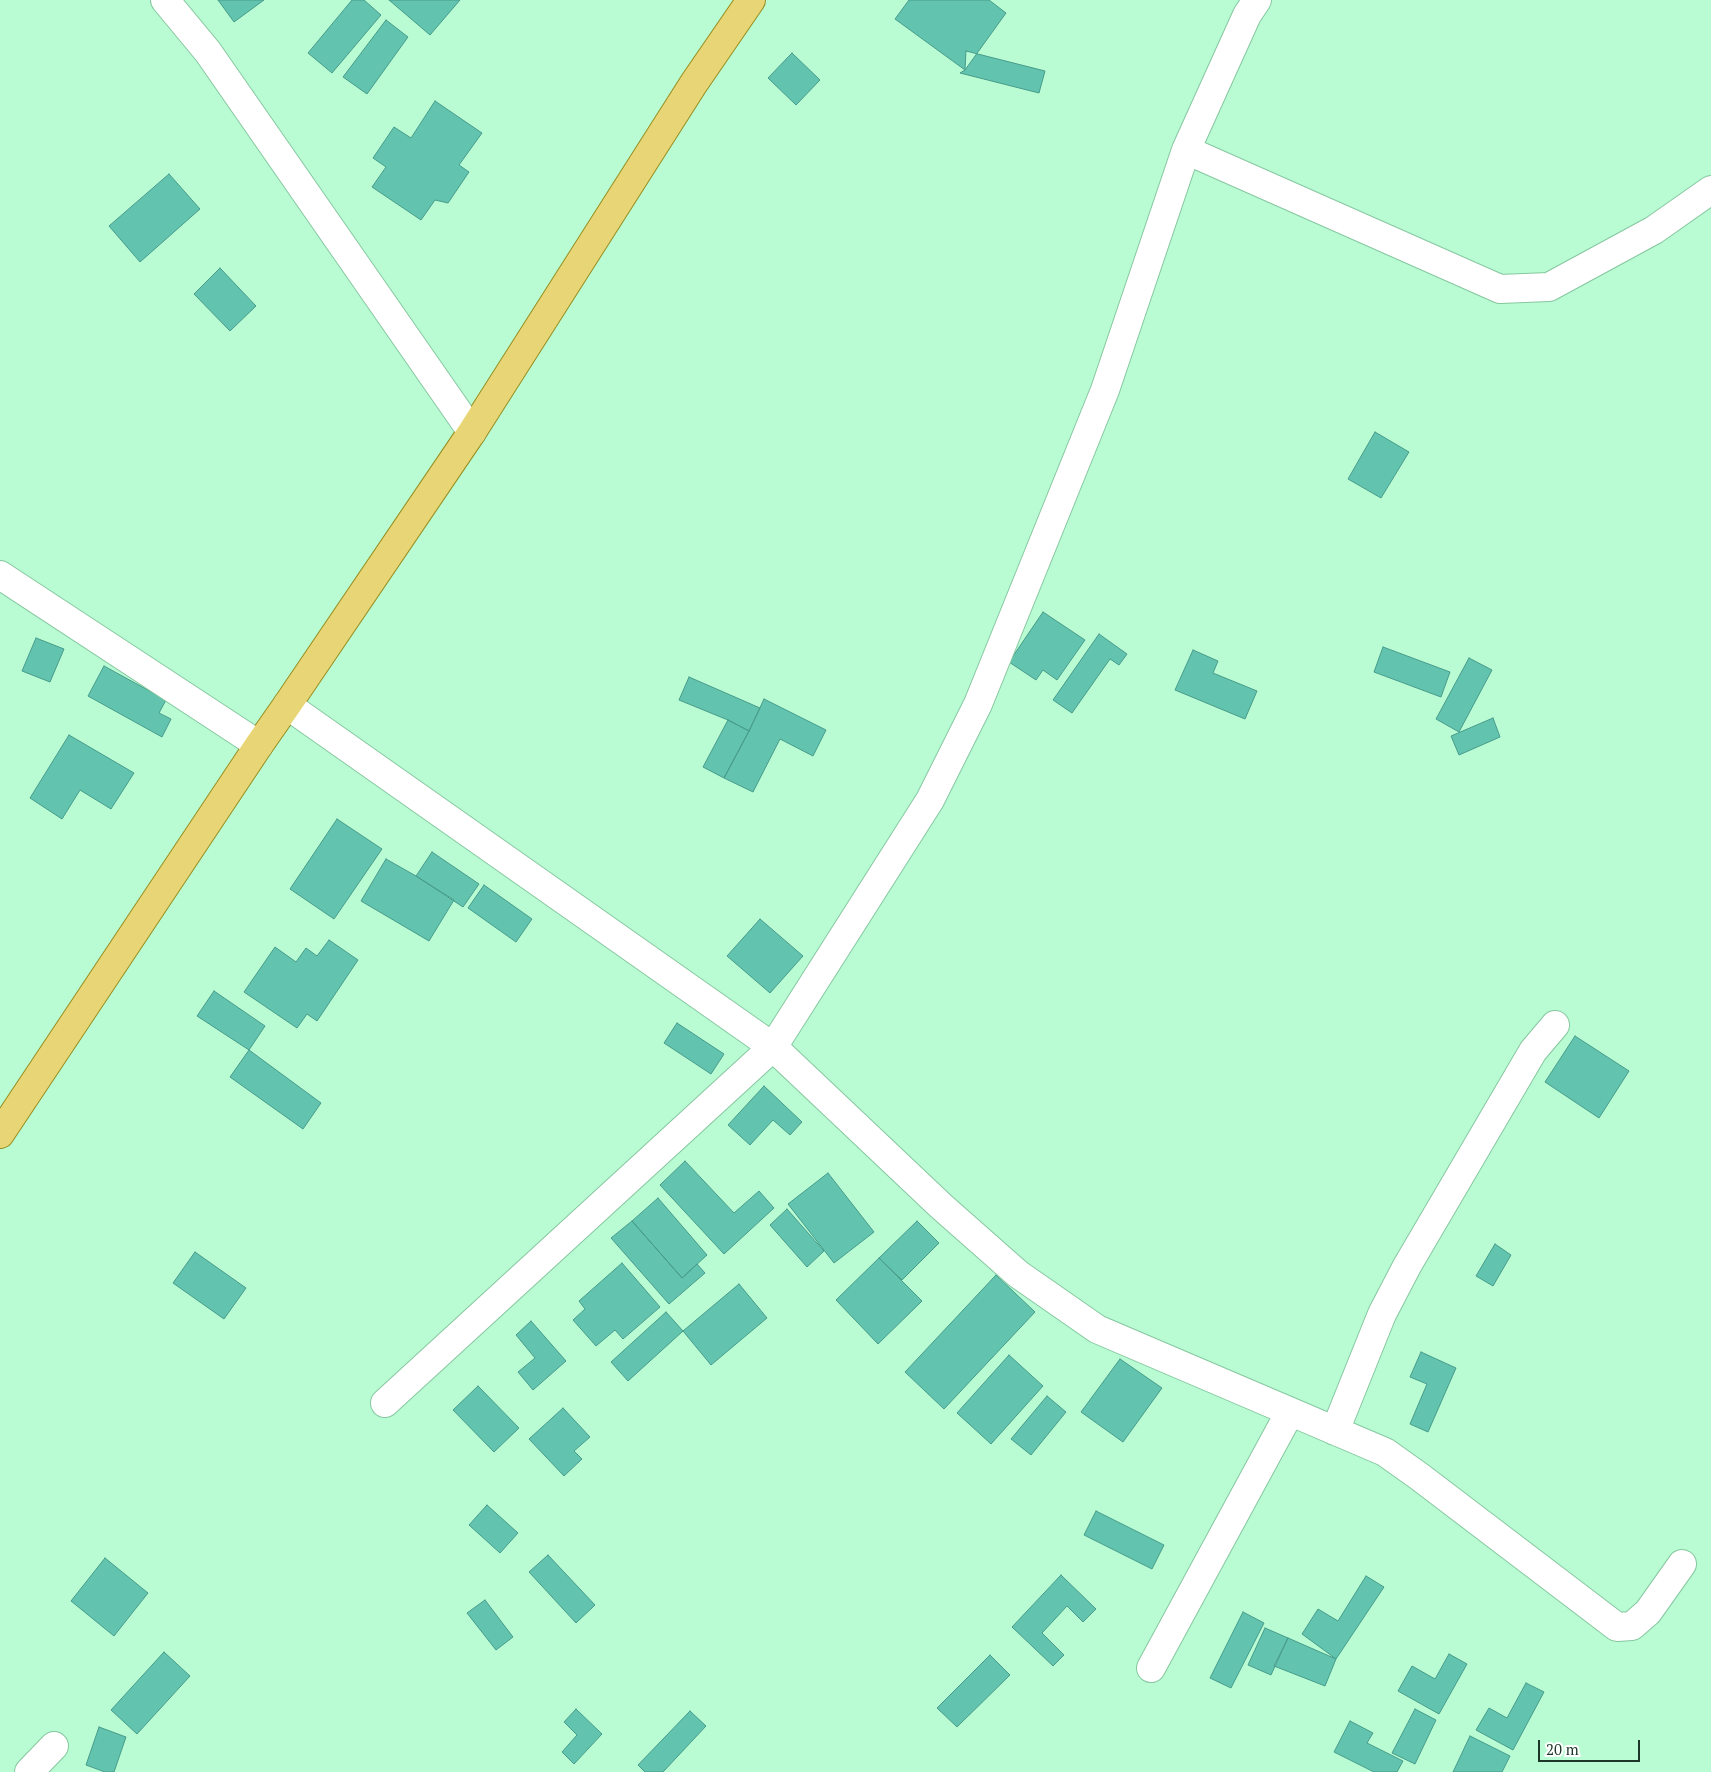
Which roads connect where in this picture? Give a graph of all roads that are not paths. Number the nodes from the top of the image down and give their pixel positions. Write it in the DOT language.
graph roads {
  1 [pos="165,0"];
  2 [pos="751,0"];
  3 [pos="1257,0"];
  4 [pos="1186,150"];
  5 [pos="1711,190"];
  6 [pos="472,432"];
  7 [pos="0,574"];
  8 [pos="287,705"];
  9 [pos="259,744"];
  10 [pos="1555,1025"];
  11 [pos="773,1047"];
  12 [pos="0,1134"];
  13 [pos="385,1403"];
  14 [pos="1290,1412"];
  15 [pos="1335,1431"];
  16 [pos="1682,1564"];
  17 [pos="1151,1668"];
  18 [pos="54,1746"];
  19 [pos="29,1772"];
  1 -- 6 [label="street"];
  2 -- 6 [label="main road"];
  3 -- 4 [label="street"];
  4 -- 5 [label="street"];
  4 -- 11 [label="street"];
  6 -- 8 [label="main road"];
  7 -- 9 [label="street"];
  8 -- 9 [label="main road"];
  8 -- 11 [label="street"];
  9 -- 12 [label="main road"];
  10 -- 15 [label="street"];
  11 -- 13 [label="street"];
  11 -- 14 [label="street"];
  14 -- 15 [label="street"];
  14 -- 17 [label="street"];
  15 -- 16 [label="street"];
  18 -- 19 [label="street"];
}
